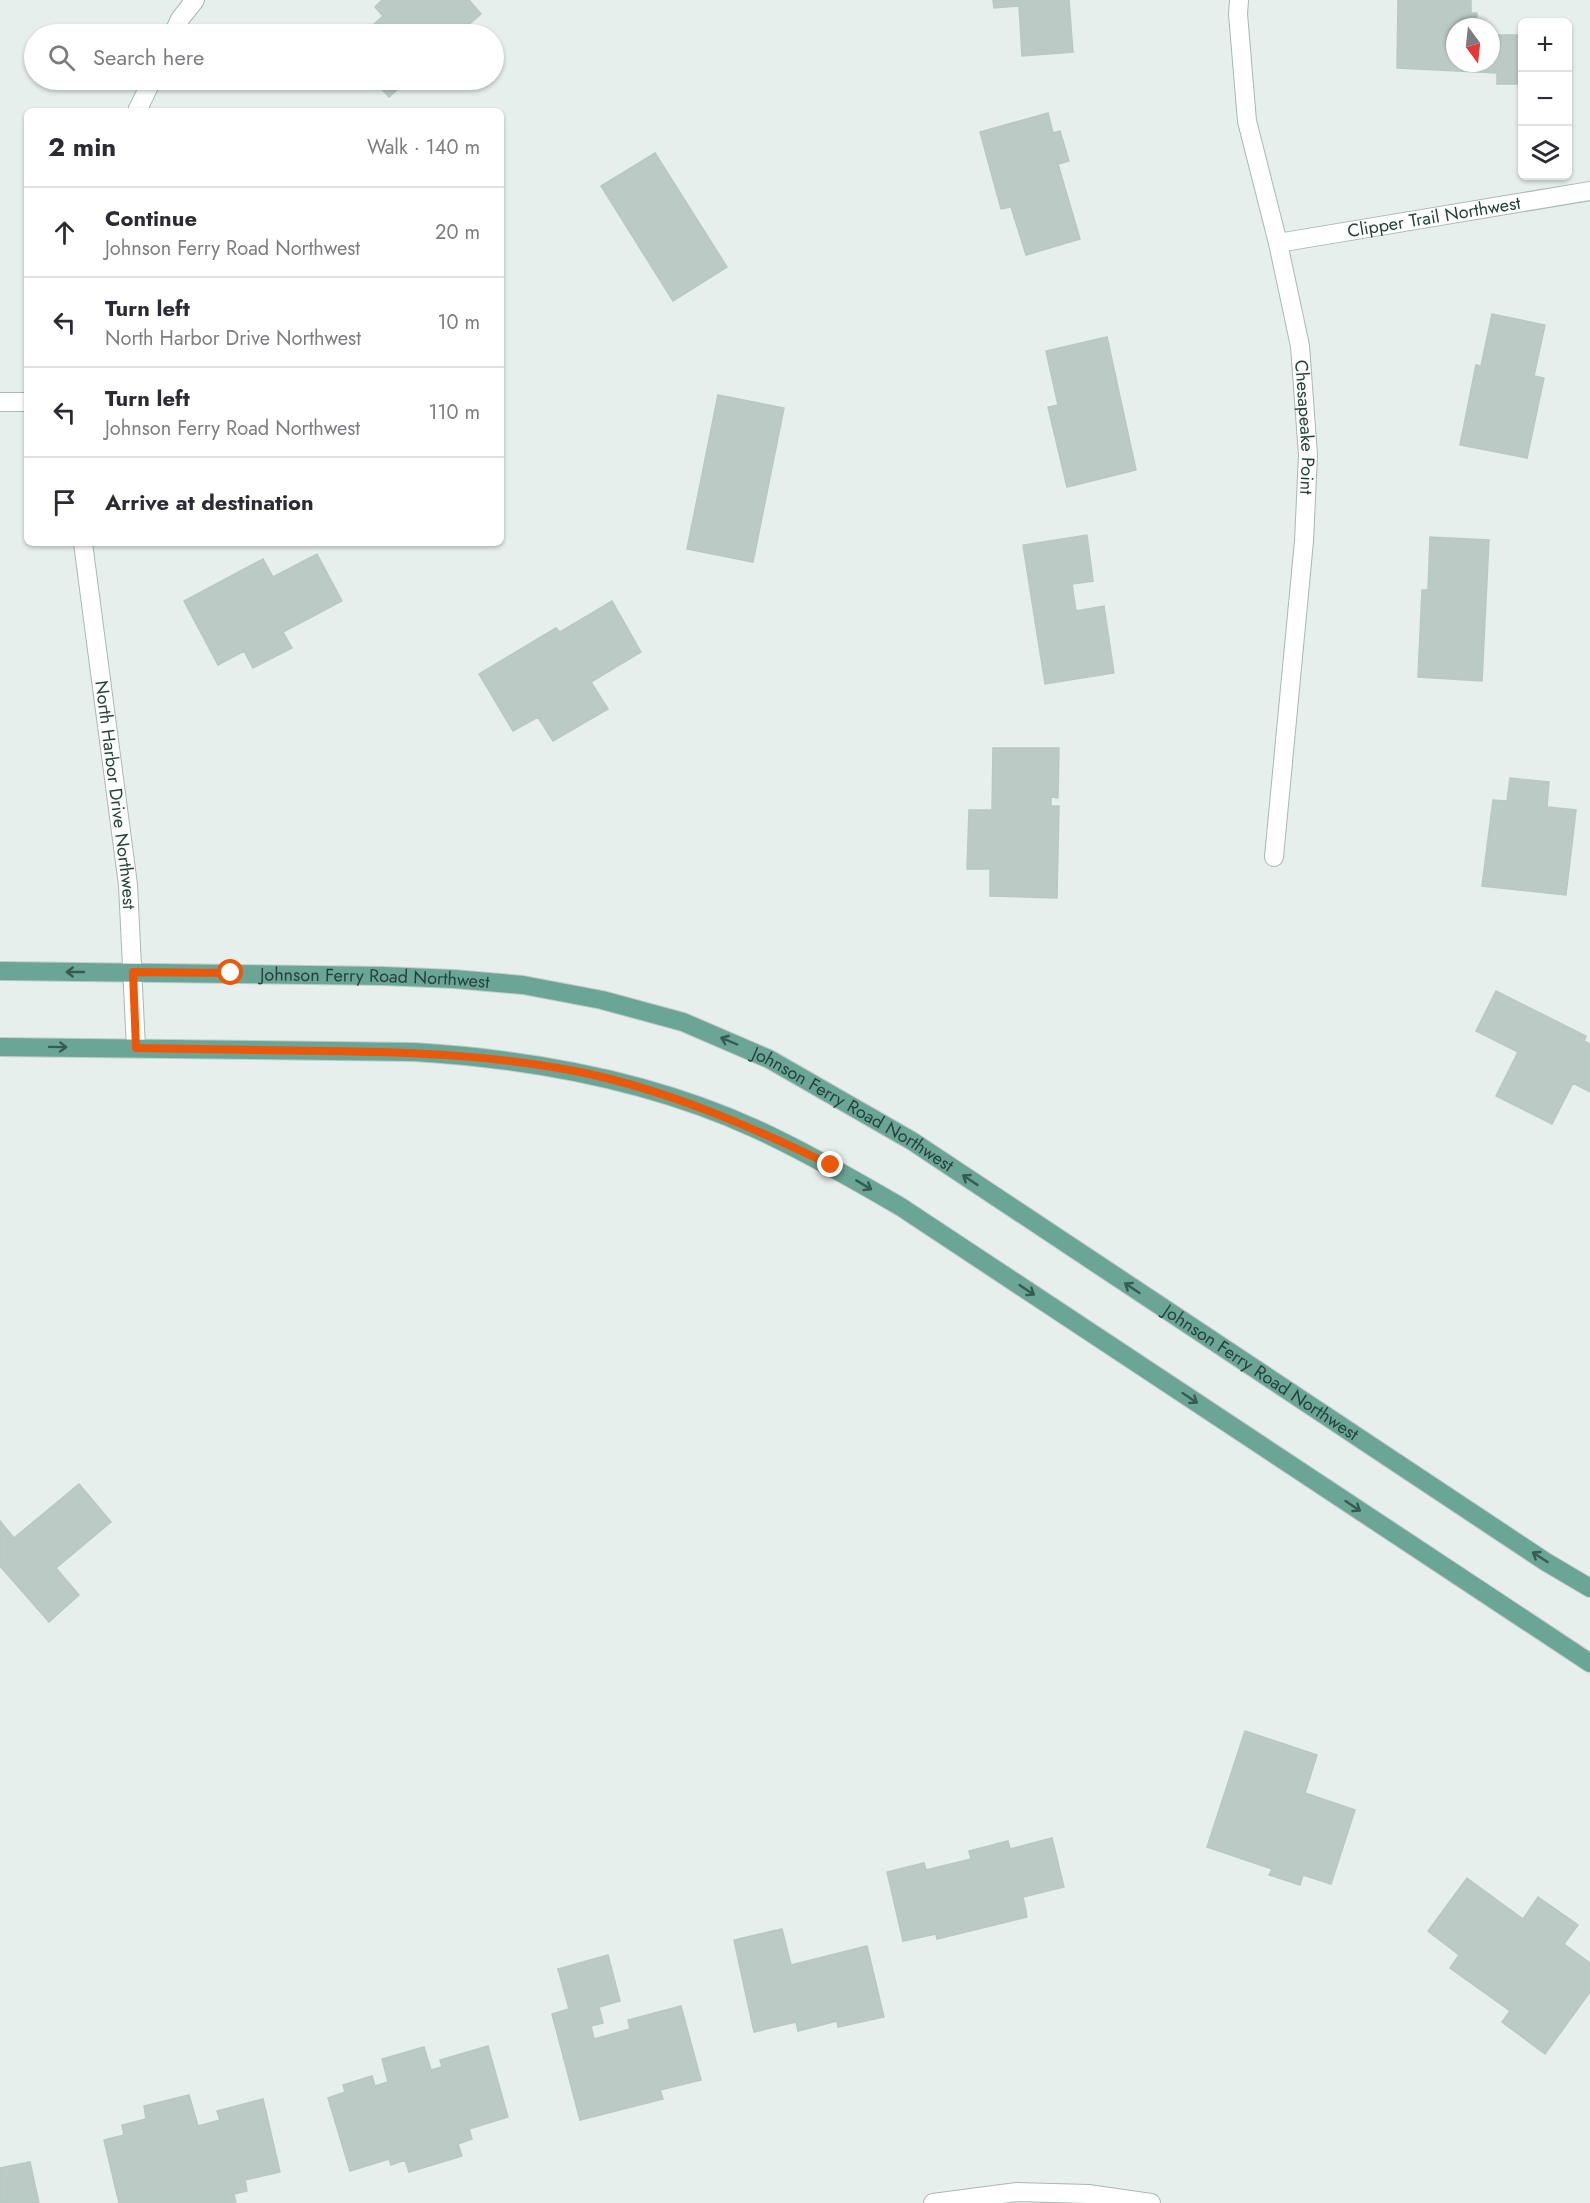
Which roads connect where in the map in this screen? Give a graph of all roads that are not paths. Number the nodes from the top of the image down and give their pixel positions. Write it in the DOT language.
graph roads {
  1 [pos="195,0"];
  2 [pos="1239,0"];
  3 [pos="178,24"];
  4 [pos="147,90"];
  5 [pos="138,108"];
  6 [pos="1590,190"];
  7 [pos="1278,243"];
  8 [pos="0,402"];
  9 [pos="24,402"];
  10 [pos="83,546"];
  11 [pos="1274,857"];
  12 [pos="0,971"];
  13 [pos="133,972"];
  14 [pos="0,1047"];
  15 [pos="136,1048"];
  16 [pos="1590,1588"];
  17 [pos="1590,1663"];
  18 [pos="933,2203"];
  19 [pos="1151,2203"];
  1 -- 3 [label="street"];
  2 -- 7 [label="street, Chesapeake Point"];
  4 -- 5 [label="street"];
  6 -- 7 [label="street, Clipper Trail Northwest"];
  7 -- 11 [label="street, Chesapeake Point"];
  8 -- 9 [label="street"];
  10 -- 13 [label="street, North Harbor Drive Northwest"];
  13 -- 12 [label="main road, Johnson Ferry Road Northwest, one-way"];
  13 -- 15 [label="street, North Harbor Drive Northwest"];
  16 -- 13 [label="main road, Johnson Ferry Road Northwest, one-way"];
  14 -- 15 [label="main road, one-way"];
  15 -- 17 [label="main road, one-way"];
  18 -- 19 [label="street"];
}
